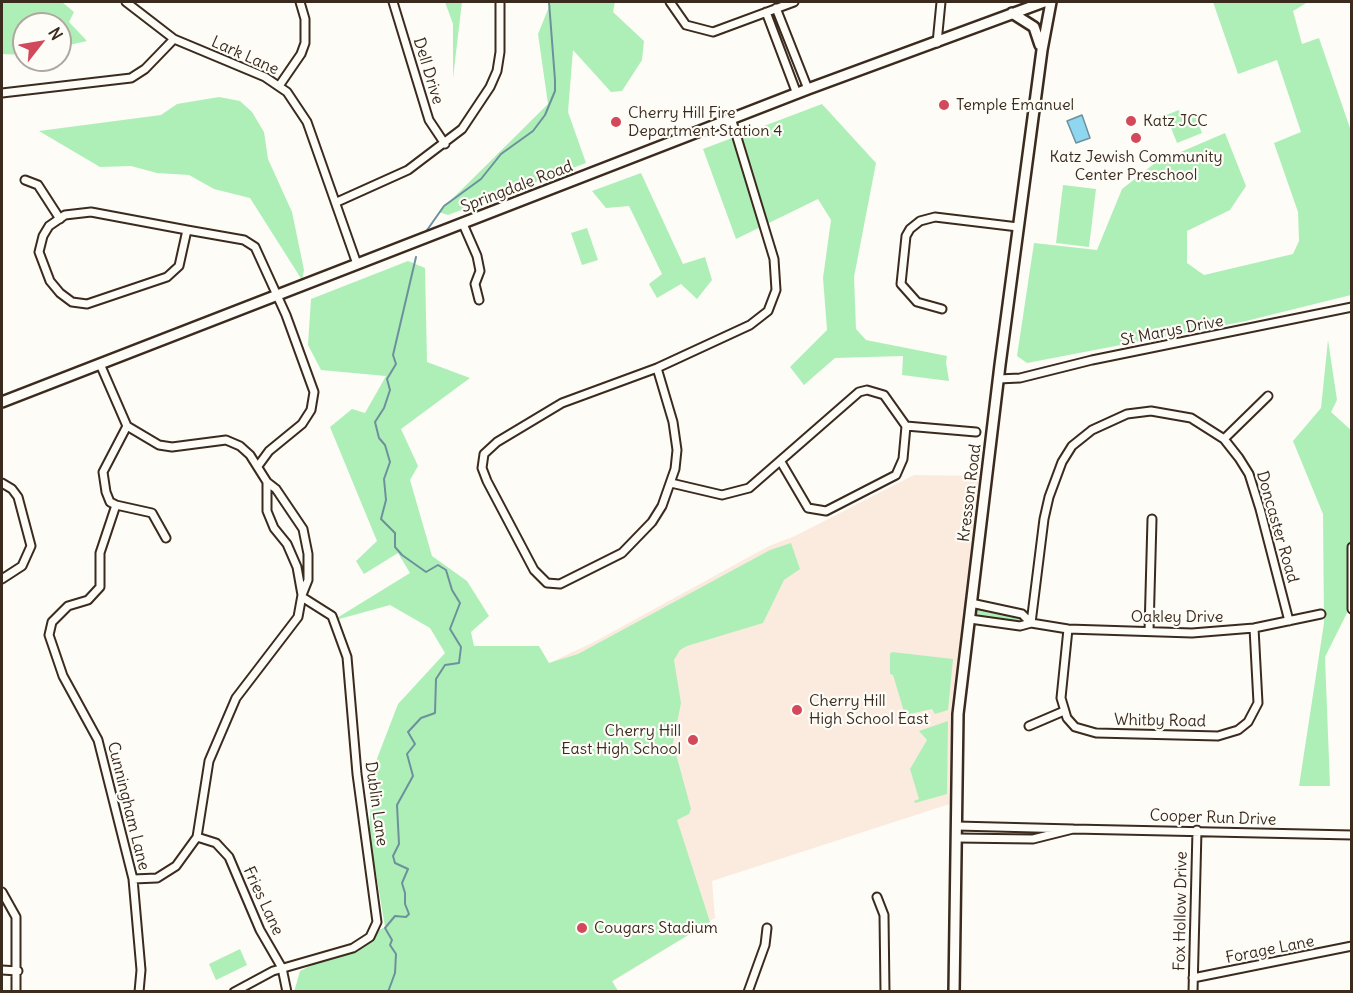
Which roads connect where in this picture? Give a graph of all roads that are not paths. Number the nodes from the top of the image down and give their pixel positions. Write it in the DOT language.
graph roads {
  1 [pos="126,2"];
  2 [pos="300,2"];
  3 [pos="393,2"];
  4 [pos="500,2"];
  5 [pos="670,2"];
  6 [pos="794,2"];
  7 [pos="941,2"];
  8 [pos="1044,2"];
  9 [pos="1051,2"];
  10 [pos="776,8"];
  11 [pos="766,12"];
  12 [pos="1012,13"];
  13 [pos="174,39"];
  14 [pos="937,43"];
  15 [pos="1042,50"];
  16 [pos="279,86"];
  17 [pos="808,89"];
  18 [pos="2,93"];
  19 [pos="798,94"];
  20 [pos="732,121"];
  21 [pos="445,144"];
  22 [pos="26,180"];
  23 [pos="337,202"];
  24 [pos="60,219"];
  25 [pos="463,224"];
  26 [pos="1018,227"];
  27 [pos="187,230"];
  28 [pos="357,264"];
  29 [pos="278,295"];
  30 [pos="479,300"];
  31 [pos="1352,307"];
  32 [pos="942,309"];
  33 [pos="100,364"];
  34 [pos="657,368"];
  35 [pos="998,380"];
  36 [pos="1268,396"];
  37 [pos="2,402"];
  38 [pos="127,426"];
  39 [pos="906,426"];
  40 [pos="976,432"];
  41 [pos="1224,439"];
  42 [pos="781,462"];
  43 [pos="258,466"];
  44 [pos="267,482"];
  45 [pos="2,483"];
  46 [pos="671,483"];
  47 [pos="116,505"];
  48 [pos="1152,519"];
  49 [pos="166,538"];
  50 [pos="1352,547"];
  51 [pos="2,579"];
  52 [pos="302,596"];
  53 [pos="971,603"];
  54 [pos="1352,609"];
  55 [pos="1321,614"];
  56 [pos="970,619"];
  57 [pos="1289,621"];
  58 [pos="1031,623"];
  59 [pos="1254,628"];
  60 [pos="1068,629"];
  61 [pos="1149,631"];
  62 [pos="1064,711"];
  63 [pos="1029,726"];
  64 [pos="957,826"];
  65 [pos="1073,829"];
  66 [pos="1197,830"];
  67 [pos="1352,835"];
  68 [pos="197,837"];
  69 [pos="957,838"];
  70 [pos="133,879"];
  71 [pos="2,892"];
  72 [pos="877,897"];
  73 [pos="767,928"];
  74 [pos="1352,946"];
  75 [pos="282,968"];
  76 [pos="2,970"];
  77 [pos="18,971"];
  78 [pos="1193,978"];
  79 [pos="16,992"];
  80 [pos="139,992"];
  81 [pos="234,992"];
  82 [pos="287,992"];
  83 [pos="748,992"];
  84 [pos="885,992"];
  85 [pos="954,992"];
  86 [pos="1193,992"];
  1 -- 13 [label="street, Lark Lane"];
  2 -- 16 [label="street"];
  3 -- 21 [label="street, Dell Drive"];
  4 -- 21 [label="street"];
  5 -- 11 [label="street"];
  6 -- 10 [label="street"];
  7 -- 14 [label="street"];
  8 -- 12 [label="main road, Springdale Road"];
  9 -- 15 [label="main road, Kresson Road"];
  10 -- 11 [label="street"];
  10 -- 17 [label="street"];
  11 -- 19 [label="street"];
  12 -- 14 [label="main road, Springdale Road"];
  12 -- 15 [label="main road"];
  13 -- 16 [label="street, Lark Lane"];
  13 -- 18 [label="street"];
  14 -- 17 [label="main road, Springdale Road"];
  15 -- 26 [label="main road, Kresson Road"];
  16 -- 23 [label="street, Lark Lane"];
  17 -- 19 [label="main road, Springdale Road"];
  19 -- 20 [label="main road, Springdale Road"];
  20 -- 25 [label="main road, Springdale Road"];
  20 -- 34 [label="street"];
  21 -- 23 [label="street"];
  22 -- 24 [label="street"];
  23 -- 28 [label="street, Lark Lane"];
  24 -- 27 [label="street"];
  24 -- 27 [label="street"];
  25 -- 28 [label="main road, Springdale Road"];
  25 -- 30 [label="street"];
  26 -- 32 [label="street"];
  26 -- 35 [label="main road, Kresson Road"];
  27 -- 29 [label="street"];
  28 -- 29 [label="main road, Springdale Road"];
  29 -- 33 [label="main road, Springdale Road"];
  29 -- 43 [label="street"];
  31 -- 35 [label="street, St Marys Drive"];
  33 -- 37 [label="main road, Springdale Road"];
  33 -- 38 [label="street"];
  34 -- 46 [label="street"];
  34 -- 46 [label="street"];
  35 -- 53 [label="main road, Kresson Road"];
  36 -- 41 [label="street"];
  38 -- 43 [label="street"];
  38 -- 47 [label="street"];
  39 -- 40 [label="street"];
  39 -- 42 [label="street"];
  39 -- 42 [label="street"];
  41 -- 57 [label="street, Doncaster Road"];
  41 -- 58 [label="street, Doncaster Road"];
  42 -- 46 [label="street"];
  43 -- 44 [label="street"];
  44 -- 52 [label="street"];
  44 -- 52 [label="street"];
  45 -- 51 [label="street"];
  47 -- 49 [label="street"];
  47 -- 70 [label="street, Cunningham Lane"];
  48 -- 61 [label="street"];
  50 -- 54 [label="street"];
  52 -- 68 [label="street"];
  52 -- 75 [label="street, Dublin Lane"];
  53 -- 56 [label="main road, Kresson Road"];
  53 -- 58 [label="street"];
  55 -- 57 [label="street, Oakley Drive"];
  56 -- 58 [label="street"];
  56 -- 64 [label="main road, Kresson Road"];
  57 -- 59 [label="street, Oakley Drive"];
  58 -- 60 [label="street, Oakley Drive"];
  59 -- 61 [label="street, Oakley Drive"];
  59 -- 62 [label="street, Whitby Road"];
  60 -- 61 [label="street, Oakley Drive"];
  60 -- 62 [label="street"];
  62 -- 63 [label="street"];
  64 -- 65 [label="street, Cooper Run Drive"];
  64 -- 69 [label="main road, Kresson Road"];
  65 -- 66 [label="street, Cooper Run Drive"];
  65 -- 69 [label="street, Cooper Run Drive"];
  66 -- 67 [label="street, Cooper Run Drive"];
  66 -- 78 [label="street, Fox Hollow Drive"];
  68 -- 70 [label="street"];
  68 -- 75 [label="street, Fries Lane"];
  69 -- 85 [label="main road, Kresson Road"];
  70 -- 80 [label="street, Cunningham Lane"];
  71 -- 77 [label="street"];
  72 -- 84 [label="street"];
  73 -- 83 [label="street"];
  74 -- 78 [label="street, Forage Lane"];
  75 -- 81 [label="street"];
  75 -- 82 [label="street, Fries Lane"];
  76 -- 77 [label="street"];
  77 -- 79 [label="street"];
  78 -- 86 [label="street, Fox Hollow Drive"];
}
